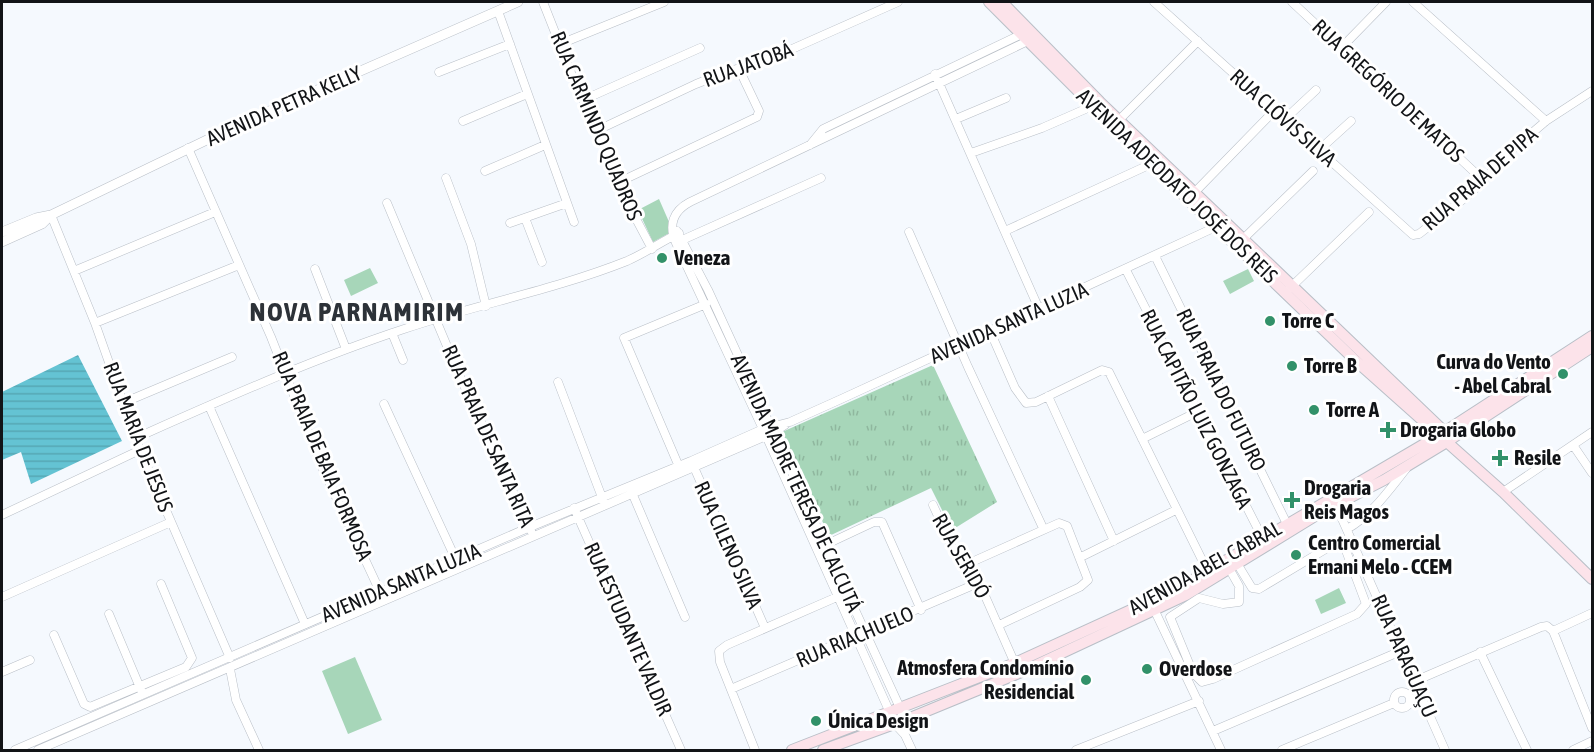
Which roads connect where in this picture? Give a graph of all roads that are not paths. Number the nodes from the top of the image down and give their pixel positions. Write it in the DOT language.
graph roads {
  1 [pos="518,2"];
  2 [pos="543,2"];
  3 [pos="664,2"];
  4 [pos="898,2"];
  5 [pos="995,2"];
  6 [pos="1154,2"];
  7 [pos="1292,2"];
  8 [pos="1386,2"];
  9 [pos="1413,2"];
  10 [pos="498,11"];
  11 [pos="1029,35"];
  12 [pos="1198,42"];
  13 [pos="510,44"];
  14 [pos="560,44"];
  15 [pos="1342,47"];
  16 [pos="699,48"];
  17 [pos="739,69"];
  18 [pos="439,72"];
  19 [pos="937,78"];
  20 [pos="1316,90"];
  21 [pos="1593,91"];
  22 [pos="527,94"];
  23 [pos="1006,98"];
  24 [pos="583,100"];
  25 [pos="1097,104"];
  26 [pos="1275,110"];
  27 [pos="956,119"];
  28 [pos="1285,119"];
  29 [pos="1119,120"];
  30 [pos="463,121"];
  31 [pos="1351,121"];
  32 [pos="1546,121"];
  33 [pos="600,129"];
  34 [pos="545,145"];
  35 [pos="188,148"];
  36 [pos="1319,150"];
  37 [pos="971,153"];
  38 [pos="1151,164"];
  39 [pos="485,171"];
  40 [pos="1313,171"];
  41 [pos="446,178"];
  42 [pos="821,178"];
  43 [pos="1484,181"];
  44 [pos="616,183"];
  45 [pos="1192,195"];
  46 [pos="567,202"];
  47 [pos="387,203"];
  48 [pos="215,212"];
  49 [pos="1369,212"];
  50 [pos="51,215"];
  51 [pos="525,218"];
  52 [pos="574,222"];
  53 [pos="510,224"];
  54 [pos="1221,224"];
  55 [pos="1005,231"];
  56 [pos="2,232"];
  57 [pos="909,232"];
  58 [pos="677,235"];
  59 [pos="1413,235"];
  60 [pos="2,242"];
  61 [pos="1240,242"];
  62 [pos="652,249"];
  63 [pos="1155,256"];
  64 [pos="542,262"];
  65 [pos="239,265"];
  66 [pos="315,270"];
  67 [pos="1126,270"];
  68 [pos="74,271"];
  69 [pos="1290,289"];
  70 [pos="713,302"];
  71 [pos="704,305"];
  72 [pos="486,306"];
  73 [pos="1039,309"];
  74 [pos="436,318"];
  75 [pos="95,323"];
  76 [pos="990,331"];
  77 [pos="392,333"];
  78 [pos="1593,336"];
  79 [pos="958,345"];
  80 [pos="1593,347"];
  81 [pos="346,349"];
  82 [pos="232,357"];
  83 [pos="403,360"];
  84 [pos="285,372"];
  85 [pos="558,382"];
  86 [pos="1048,396"];
  87 [pos="125,402"];
  88 [pos="384,404"];
  89 [pos="209,406"];
  90 [pos="1199,411"];
  91 [pos="768,431"];
  92 [pos="1593,432"];
  93 [pos="138,437"];
  94 [pos="1142,439"];
  95 [pos="1447,440"];
  96 [pos="1573,445"];
  97 [pos="140,450"];
  98 [pos="1411,463"];
  99 [pos="693,465"];
  100 [pos="681,470"];
  101 [pos="1593,473"];
  102 [pos="1381,475"];
  103 [pos="621,489"];
  104 [pos="1503,492"];
  105 [pos="602,496"];
  106 [pos="629,497"];
  107 [pos="1334,501"];
  108 [pos="933,505"];
  109 [pos="607,506"];
  110 [pos="574,508"];
  111 [pos="1176,510"];
  112 [pos="2,515"];
  113 [pos="579,519"];
  114 [pos="171,522"];
  115 [pos="1287,524"];
  116 [pos="530,527"];
  117 [pos="1043,528"];
  118 [pos="1347,528"];
  119 [pos="534,536"];
  120 [pos="1114,541"];
  121 [pos="1265,542"];
  122 [pos="825,545"];
  123 [pos="1081,557"];
  124 [pos="456,560"];
  125 [pos="970,564"];
  126 [pos="1234,567"];
  127 [pos="460,569"];
  128 [pos="1210,576"];
  129 [pos="1592,578"];
  130 [pos="978,583"];
  131 [pos="161,584"];
  132 [pos="380,591"];
  133 [pos="2,597"];
  134 [pos="837,597"];
  135 [pos="384,600"];
  136 [pos="1153,606"];
  137 [pos="921,610"];
  138 [pos="1593,613"];
  139 [pos="109,614"];
  140 [pos="686,617"];
  141 [pos="305,624"];
  142 [pos="999,626"];
  143 [pos="765,628"];
  144 [pos="1553,631"];
  145 [pos="866,633"];
  146 [pos="54,634"];
  147 [pos="855,638"];
  148 [pos="1401,651"];
  149 [pos="1480,652"];
  150 [pos="230,658"];
  151 [pos="30,660"];
  152 [pos="1017,668"];
  153 [pos="230,669"];
  154 [pos="2,672"];
  155 [pos="1415,681"];
  156 [pos="140,687"];
  157 [pos="731,689"];
  158 [pos="144,696"];
  159 [pos="1199,701"];
  160 [pos="1394,703"];
  161 [pos="898,717"];
  162 [pos="1593,728"];
  163 [pos="1213,731"];
  164 [pos="1592,743"];
  165 [pos="15,750"];
  166 [pos="38,750"];
  167 [pos="259,750"];
  168 [pos="681,750"];
  169 [pos="755,750"];
  170 [pos="792,750"];
  171 [pos="823,750"];
  172 [pos="912,750"];
  173 [pos="1076,750"];
  174 [pos="1221,750"];
  175 [pos="1282,750"];
  176 [pos="1445,750"];
  177 [pos="1527,750"];
  178 [pos="1573,750"];
  1 -- 10 [label="street, AVENIDA PETRA KELLY"];
  2 -- 14 [label="street, RUA CARMINDO QUADROS"];
  3 -- 14 [label="street"];
  4 -- 17 [label="street, RUA JATOBÁ"];
  5 -- 11 [label="main road, AVENIDA ADEODATO JOSÉ DOS REIS"];
  6 -- 12 [label="street, RUA CLÓVIS SILVA"];
  7 -- 15 [label="street, RUA GREGÓRIO DE MATOS"];
  8 -- 15 [label="street"];
  9 -- 32 [label="street"];
  10 -- 13 [label="street"];
  10 -- 35 [label="street, AVENIDA PETRA KELLY"];
  11 -- 19 [label="street"];
  11 -- 25 [label="main road, AVENIDA ADEODATO JOSÉ DOS REIS"];
  12 -- 26 [label="street, RUA CLÓVIS SILVA"];
  12 -- 29 [label="street"];
  13 -- 18 [label="street"];
  13 -- 22 [label="street"];
  14 -- 24 [label="street, RUA CARMINDO QUADROS"];
  15 -- 43 [label="street, RUA GREGÓRIO DE MATOS"];
  16 -- 24 [label="street"];
  17 -- 33 [label="street, RUA JATOBÁ"];
  17 -- 44 [label="street"];
  19 -- 27 [label="street"];
  19 -- 58 [label="street"];
  20 -- 28 [label="street"];
  21 -- 32 [label="street, RUA PRAIA DE PIPA"];
  22 -- 30 [label="street"];
  22 -- 34 [label="street"];
  23 -- 27 [label="street"];
  24 -- 33 [label="street, RUA CARMINDO QUADROS"];
  25 -- 29 [label="main road, AVENIDA ADEODATO JOSÉ DOS REIS"];
  25 -- 37 [label="street"];
  25 -- 38 [label="main road, AVENIDA ADEODATO JOSÉ DOS REIS"];
  26 -- 28 [label="street, RUA CLÓVIS SILVA"];
  26 -- 45 [label="street"];
  27 -- 37 [label="street"];
  28 -- 36 [label="street, RUA CLÓVIS SILVA"];
  29 -- 45 [label="main road, AVENIDA ADEODATO JOSÉ DOS REIS"];
  31 -- 36 [label="street"];
  32 -- 43 [label="street, RUA PRAIA DE PIPA"];
  33 -- 44 [label="street, RUA CARMINDO QUADROS"];
  34 -- 39 [label="street"];
  34 -- 46 [label="street"];
  35 -- 48 [label="street, RUA PRAIA DE BAIA FORMOSA"];
  35 -- 50 [label="street, AVENIDA PETRA KELLY"];
  36 -- 59 [label="street, RUA CLÓVIS SILVA"];
  37 -- 55 [label="street"];
  38 -- 45 [label="main road, AVENIDA ADEODATO JOSÉ DOS REIS"];
  38 -- 55 [label="street"];
  40 -- 61 [label="street"];
  41 -- 72 [label="street"];
  42 -- 58 [label="street"];
  43 -- 59 [label="street, RUA PRAIA DE PIPA"];
  44 -- 62 [label="street, RUA CARMINDO QUADROS"];
  45 -- 54 [label="main road, AVENIDA ADEODATO JOSÉ DOS REIS"];
  46 -- 51 [label="street"];
  46 -- 52 [label="street"];
  47 -- 74 [label="street, RUA PRAIA DE SANTA RITA"];
  48 -- 65 [label="street, RUA PRAIA DE BAIA FORMOSA"];
  48 -- 68 [label="street"];
  49 -- 69 [label="street"];
  50 -- 56 [label="street, AVENIDA PETRA KELLY"];
  50 -- 60 [label="street, AVENIDA PETRA KELLY"];
  50 -- 68 [label="street, RUA MARIA DE JESUS"];
  51 -- 53 [label="street"];
  51 -- 64 [label="street"];
  54 -- 61 [label="main road, AVENIDA ADEODATO JOSÉ DOS REIS"];
  54 -- 63 [label="street, AVENIDA SANTA LUZIA"];
  55 -- 73 [label="street"];
  57 -- 79 [label="street"];
  58 -- 62 [label="street"];
  58 -- 70 [label="street, AVENIDA MADRE TERESA DE CALCUTÁ"];
  58 -- 71 [label="street, AVENIDA MADRE TERESA DE CALCUTÁ"];
  61 -- 69 [label="main road, AVENIDA ADEODATO JOSÉ DOS REIS"];
  62 -- 72 [label="street"];
  63 -- 67 [label="street, AVENIDA SANTA LUZIA"];
  63 -- 115 [label="street, RUA PRAIA DO FUTURO"];
  65 -- 75 [label="street"];
  65 -- 84 [label="street, RUA PRAIA DE BAIA FORMOSA"];
  66 -- 81 [label="street"];
  67 -- 73 [label="street, AVENIDA SANTA LUZIA"];
  67 -- 90 [label="street, RUA CAPITÃO LUIZ GONZAGA"];
  68 -- 75 [label="street, RUA MARIA DE JESUS"];
  69 -- 95 [label="main road, AVENIDA ADEODATO JOSÉ DOS REIS"];
  70 -- 71 [label="street"];
  70 -- 91 [label="street, AVENIDA MADRE TERESA DE CALCUTÁ"];
  71 -- 91 [label="street, AVENIDA MADRE TERESA DE CALCUTÁ"];
  71 -- 100 [label="street"];
  72 -- 74 [label="street"];
  73 -- 76 [label="street, AVENIDA SANTA LUZIA"];
  74 -- 77 [label="street"];
  74 -- 116 [label="street, RUA PRAIA DE SANTA RITA"];
  75 -- 87 [label="street, RUA MARIA DE JESUS"];
  76 -- 79 [label="street, AVENIDA SANTA LUZIA"];
  76 -- 86 [label="street"];
  77 -- 81 [label="street"];
  77 -- 83 [label="street"];
  78 -- 95 [label="main road, AVENIDA ABEL CABRAL"];
  79 -- 91 [label="street, AVENIDA SANTA LUZIA"];
  79 -- 117 [label="street"];
  80 -- 95 [label="main road, AVENIDA ABEL CABRAL"];
  81 -- 84 [label="street"];
  82 -- 87 [label="street"];
  84 -- 89 [label="street"];
  84 -- 132 [label="street, RUA PRAIA DE BAIA FORMOSA"];
  85 -- 105 [label="street"];
  86 -- 94 [label="street"];
  86 -- 120 [label="street"];
  87 -- 93 [label="street, RUA MARIA DE JESUS"];
  88 -- 124 [label="street"];
  89 -- 93 [label="street"];
  89 -- 141 [label="street"];
  90 -- 94 [label="street"];
  90 -- 121 [label="street, RUA CAPITÃO LUIZ GONZAGA"];
  91 -- 99 [label="street, AVENIDA SANTA LUZIA"];
  91 -- 122 [label="street, AVENIDA MADRE TERESA DE CALCUTÁ"];
  91 -- 134 [label="street, AVENIDA MADRE TERESA DE CALCUTÁ"];
  92 -- 96 [label="street"];
  93 -- 97 [label="street, RUA MARIA DE JESUS"];
  94 -- 111 [label="street"];
  95 -- 98 [label="main road, AVENIDA ABEL CABRAL"];
  95 -- 102 [label="main road, AVENIDA ABEL CABRAL"];
  95 -- 104 [label="main road, AVENIDA ADEODATO JOSÉ DOS REIS"];
  96 -- 101 [label="street"];
  96 -- 104 [label="street"];
  97 -- 112 [label="street"];
  97 -- 114 [label="street, RUA MARIA DE JESUS"];
  98 -- 102 [label="main road, AVENIDA ABEL CABRAL"];
  98 -- 118 [label="street"];
  99 -- 100 [label="street, AVENIDA SANTA LUZIA"];
  99 -- 143 [label="street, RUA CILENO SILVA"];
  100 -- 103 [label="street, AVENIDA SANTA LUZIA"];
  100 -- 106 [label="street, AVENIDA SANTA LUZIA"];
  102 -- 107 [label="main road, AVENIDA ABEL CABRAL"];
  103 -- 105 [label="street, AVENIDA SANTA LUZIA"];
  103 -- 106 [label="street"];
  104 -- 129 [label="main road, AVENIDA ADEODATO JOSÉ DOS REIS"];
  105 -- 109 [label="street"];
  105 -- 110 [label="street, AVENIDA SANTA LUZIA"];
  106 -- 109 [label="street, AVENIDA SANTA LUZIA"];
  106 -- 140 [label="street"];
  107 -- 115 [label="main road, AVENIDA ABEL CABRAL"];
  107 -- 118 [label="street, RUA PARAGUAÇU"];
  107 -- 121 [label="main road, AVENIDA ABEL CABRAL"];
  108 -- 125 [label="street, RUA SERIDÓ"];
  109 -- 113 [label="street, AVENIDA SANTA LUZIA"];
  110 -- 113 [label="street, RUA ESTUDANTE VALDIR"];
  110 -- 116 [label="street, AVENIDA SANTA LUZIA"];
  111 -- 120 [label="street"];
  111 -- 128 [label="street"];
  113 -- 119 [label="street, AVENIDA SANTA LUZIA"];
  113 -- 168 [label="street, RUA ESTUDANTE VALDIR"];
  114 -- 133 [label="street"];
  114 -- 150 [label="street, RUA MARIA DE JESUS"];
  115 -- 121 [label="main road, AVENIDA ABEL CABRAL"];
  116 -- 119 [label="street, RUA PRAIA DE SANTA RITA"];
  116 -- 124 [label="street, AVENIDA SANTA LUZIA"];
  117 -- 123 [label="street"];
  117 -- 125 [label="street"];
  118 -- 148 [label="street, RUA PARAGUAÇU"];
  119 -- 127 [label="street, AVENIDA SANTA LUZIA"];
  120 -- 123 [label="street"];
  121 -- 126 [label="main road, AVENIDA ABEL CABRAL"];
  121 -- 128 [label="main road, AVENIDA ABEL CABRAL"];
  122 -- 137 [label="street"];
  122 -- 145 [label="street, AVENIDA MADRE TERESA DE CALCUTÁ"];
  123 -- 142 [label="street"];
  124 -- 127 [label="street"];
  124 -- 132 [label="street, AVENIDA SANTA LUZIA"];
  125 -- 130 [label="street, RUA SERIDÓ"];
  126 -- 126 [label="street"];
  126 -- 128 [label="main road, AVENIDA ABEL CABRAL"];
  127 -- 135 [label="street, AVENIDA SANTA LUZIA"];
  128 -- 136 [label="main road, AVENIDA ABEL CABRAL"];
  130 -- 137 [label="street, RUA RIACHUELO"];
  130 -- 142 [label="street, RUA SERIDÓ"];
  131 -- 156 [label="street"];
  132 -- 135 [label="street, RUA PRAIA DE BAIA FORMOSA"];
  132 -- 141 [label="street, AVENIDA SANTA LUZIA"];
  134 -- 143 [label="street"];
  134 -- 147 [label="street, AVENIDA MADRE TERESA DE CALCUTÁ"];
  135 -- 153 [label="street, AVENIDA SANTA LUZIA"];
  136 -- 152 [label="main road, AVENIDA ABEL CABRAL"];
  136 -- 159 [label="street"];
  137 -- 145 [label="street, RUA RIACHUELO"];
  138 -- 144 [label="street"];
  139 -- 156 [label="street"];
  141 -- 150 [label="street, AVENIDA SANTA LUZIA"];
  142 -- 152 [label="street, RUA SERIDÓ"];
  143 -- 157 [label="street"];
  144 -- 149 [label="street"];
  144 -- 162 [label="street"];
  145 -- 147 [label="street, RUA RIACHUELO"];
  145 -- 161 [label="street, AVENIDA MADRE TERESA DE CALCUTÁ"];
  146 -- 156 [label="street"];
  147 -- 157 [label="street, RUA RIACHUELO"];
  147 -- 161 [label="street, AVENIDA MADRE TERESA DE CALCUTÁ"];
  148 -- 155 [label="street, RUA PARAGUAÇU"];
  148 -- 163 [label="street"];
  149 -- 155 [label="street"];
  149 -- 177 [label="street"];
  150 -- 158 [label="street, AVENIDA SANTA LUZIA"];
  151 -- 154 [label="street"];
  152 -- 161 [label="main road, AVENIDA ABEL CABRAL"];
  153 -- 166 [label="street, AVENIDA SANTA LUZIA"];
  153 -- 167 [label="street"];
  155 -- 176 [label="street, RUA PARAGUAÇU"];
  156 -- 158 [label="street"];
  157 -- 169 [label="street"];
  158 -- 165 [label="street, AVENIDA SANTA LUZIA"];
  159 -- 163 [label="street"];
  159 -- 173 [label="street"];
  160 -- 175 [label="street"];
  161 -- 170 [label="main road, AVENIDA ABEL CABRAL"];
  161 -- 171 [label="main road, AVENIDA ABEL CABRAL"];
  161 -- 172 [label="street, AVENIDA MADRE TERESA DE CALCUTÁ"];
  163 -- 174 [label="street"];
  164 -- 178 [label="street"];
}
